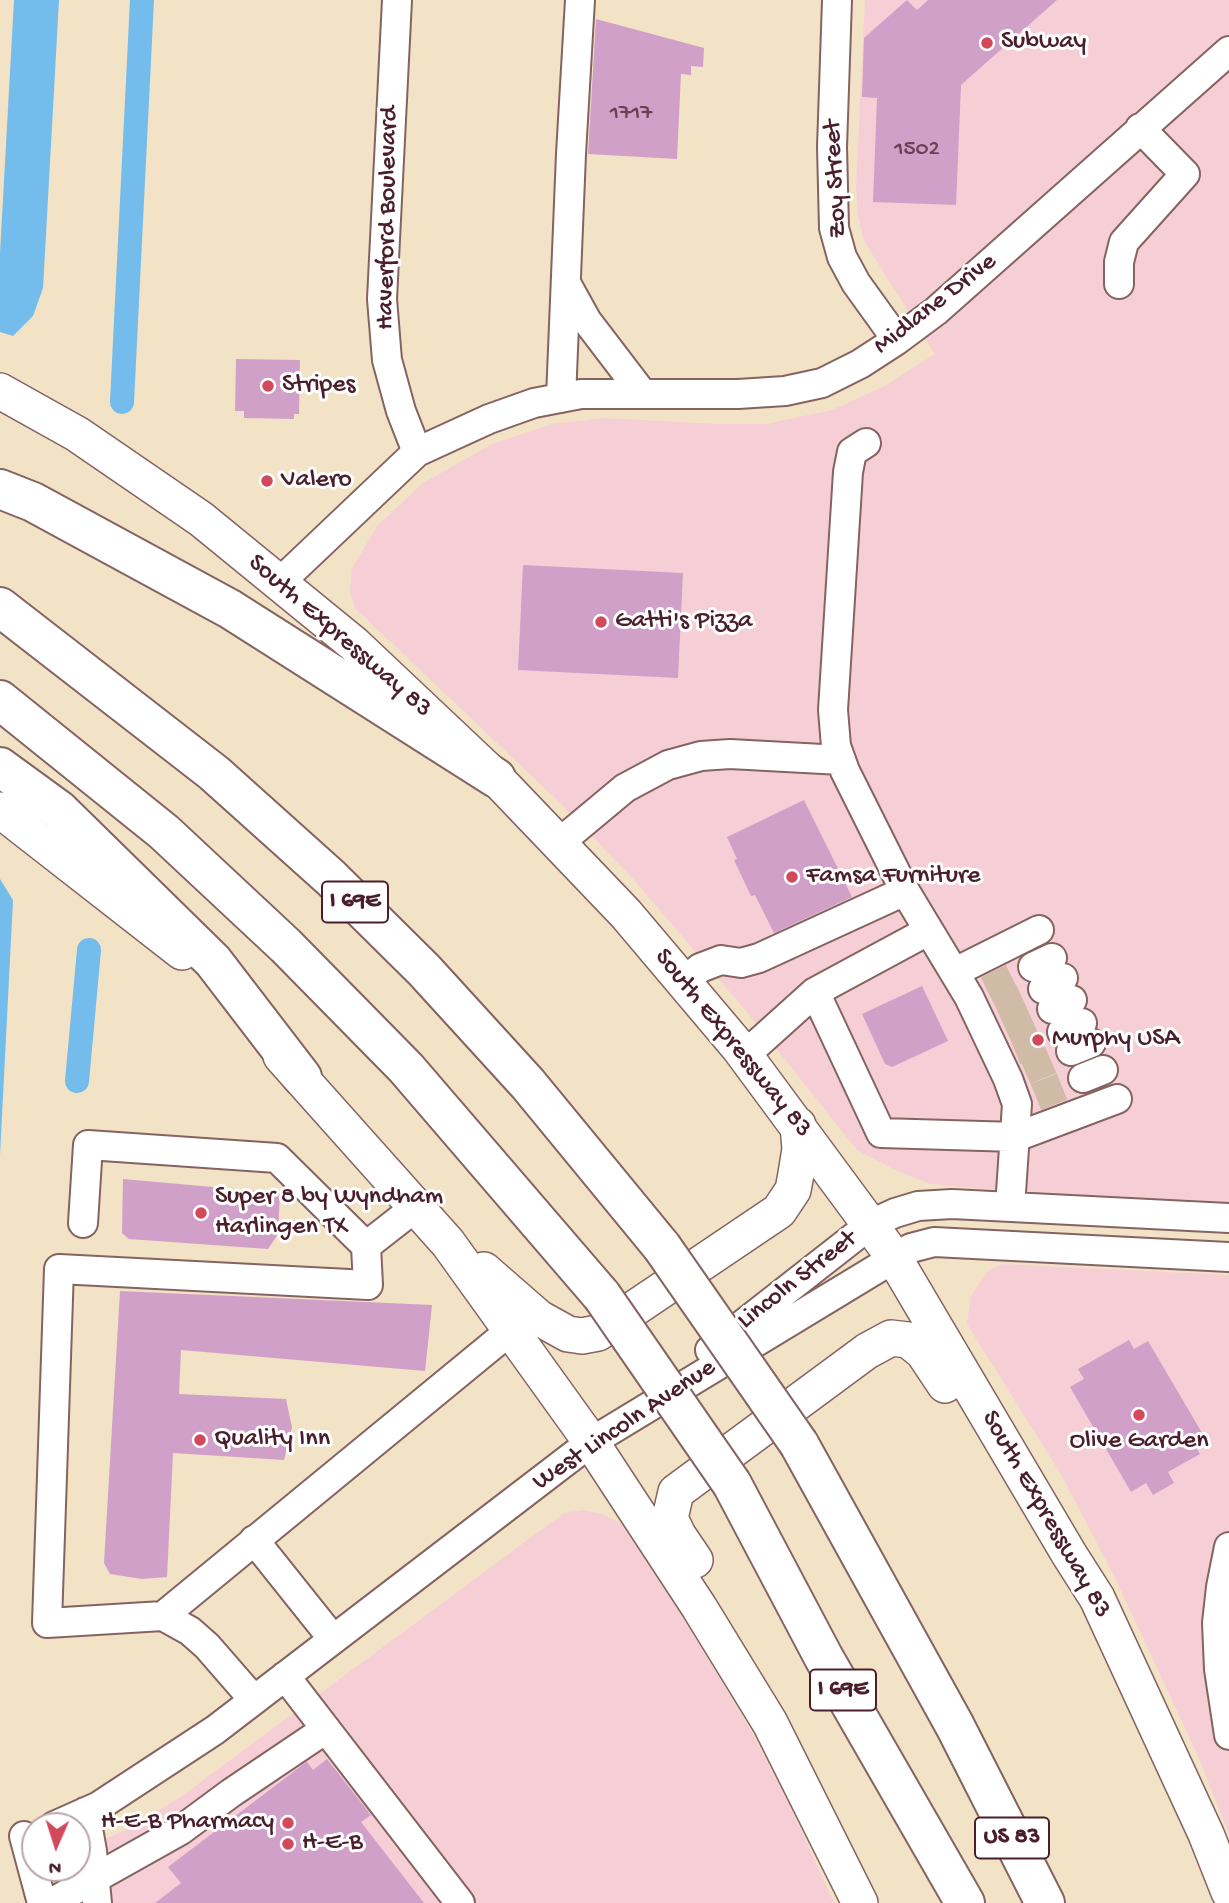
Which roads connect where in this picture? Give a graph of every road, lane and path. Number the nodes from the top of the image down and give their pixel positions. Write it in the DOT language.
graph roads {
  1 [pos="397,0"];
  2 [pos="580,0"];
  3 [pos="837,0"];
  4 [pos="1229,51"];
  5 [pos="1140,128"];
  6 [pos="566,282"];
  7 [pos="1119,284"];
  8 [pos="897,340"];
  9 [pos="0,391"];
  10 [pos="642,393"];
  11 [pos="561,398"];
  12 [pos="866,443"];
  13 [pos="417,452"];
  14 [pos="0,489"];
  15 [pos="279,583"];
  16 [pos="0,607"];
  17 [pos="0,700"];
  18 [pos="841,760"];
  19 [pos="0,767"];
  20 [pos="496,778"];
  21 [pos="0,810"];
  22 [pos="559,843"];
  23 [pos="905,891"];
  24 [pos="1039,930"];
  25 [pos="928,931"];
  26 [pos="955,971"];
  27 [pos="684,982"];
  28 [pos="815,992"];
  29 [pos="745,1055"];
  30 [pos="302,1077"];
  31 [pos="1117,1099"];
  32 [pos="798,1125"];
  33 [pos="1016,1137"];
  34 [pos="416,1207"];
  35 [pos="1010,1207"];
  36 [pos="1229,1218"];
  37 [pos="83,1223"];
  38 [pos="871,1224"];
  39 [pos="448,1243"];
  40 [pos="366,1246"];
  41 [pos="893,1256"];
  42 [pos="1229,1257"];
  43 [pos="511,1330"];
  44 [pos="592,1441"];
  45 [pos="254,1540"];
  46 [pos="1229,1547"];
  47 [pos="1069,1554"];
  48 [pos="163,1615"];
  49 [pos="333,1639"];
  50 [pos="285,1676"];
  51 [pos="254,1700"];
  52 [pos="770,1723"];
  53 [pos="326,1729"];
  54 [pos="1229,1735"];
  55 [pos="980,1773"];
  56 [pos="85,1812"];
  57 [pos="20,1836"];
  58 [pos="91,1855"];
  59 [pos="96,1890"];
  60 [pos="1229,1892"];
  61 [pos="963,1899"];
  62 [pos="42,1903"];
  63 [pos="51,1903"];
  64 [pos="460,1903"];
  65 [pos="860,1903"];
  66 [pos="1022,1903"];
  67 [pos="1045,1903"];
  1 -- 13 [label="street, Haverford Boulevard"];
  2 -- 6 [label="street"];
  3 -- 8 [label="street, Zoy Street"];
  4 -- 5 [label="street, Midlane Drive"];
  5 -- 7 [label="street"];
  5 -- 8 [label="street, Midlane Drive"];
  6 -- 10 [label="street"];
  6 -- 11 [label="street"];
  8 -- 10 [label="street, Midlane Drive"];
  9 -- 15 [label="main road, South Expressway 83"];
  10 -- 11 [label="street, Midlane Drive"];
  11 -- 13 [label="street, Midlane Drive"];
  12 -- 18 [label="street"];
  13 -- 15 [label="street"];
  14 -- 20 [label="highway"];
  15 -- 20 [label="main road, South Expressway 83"];
  16 -- 55 [label="highway, I 69E, bridge"];
  17 -- 61 [label="highway, I 69E, bridge"];
  18 -- 22 [label="street"];
  18 -- 23 [label="street"];
  19 -- 30 [label="highway"];
  20 -- 22 [label="main road, South Expressway 83"];
  21 -- 30 [label="main road"];
  22 -- 27 [label="main road, South Expressway 83"];
  23 -- 25 [label="street"];
  23 -- 27 [label="street"];
  24 -- 26 [label="street"];
  25 -- 26 [label="street"];
  25 -- 28 [label="street"];
  26 -- 33 [label="street"];
  27 -- 29 [label="main road, South Expressway 83"];
  28 -- 29 [label="street"];
  28 -- 33 [label="street"];
  29 -- 32 [label="main road, South Expressway 83"];
  30 -- 34 [label="main road"];
  31 -- 33 [label="street"];
  32 -- 38 [label="main road, South Expressway 83"];
  32 -- 39 [label="main road"];
  33 -- 35 [label="street"];
  34 -- 39 [label="main road"];
  34 -- 40 [label="street"];
  35 -- 36 [label="street"];
  35 -- 38 [label="street"];
  37 -- 40 [label="street"];
  38 -- 41 [label="main road, South Expressway 83"];
  38 -- 44 [label="street, Lincoln Street"];
  39 -- 43 [label="main road"];
  40 -- 48 [label="street"];
  41 -- 42 [label="street, West Lincoln Avenue"];
  41 -- 44 [label="street, West Lincoln Avenue"];
  41 -- 47 [label="main road, South Expressway 83"];
  43 -- 44 [label="main road"];
  43 -- 45 [label="street"];
  44 -- 49 [label="street, West Lincoln Avenue"];
  44 -- 52 [label="main road"];
  45 -- 48 [label="street"];
  45 -- 49 [label="street"];
  46 -- 54 [label="street"];
  47 -- 52 [label="main road"];
  47 -- 60 [label="main road, South Expressway 83"];
  48 -- 51 [label="street"];
  49 -- 50 [label="street, West Lincoln Avenue"];
  50 -- 51 [label="street, West Lincoln Avenue"];
  50 -- 53 [label="street"];
  51 -- 56 [label="street, West Lincoln Avenue"];
  52 -- 65 [label="main road"];
  53 -- 59 [label="street"];
  53 -- 64 [label="street"];
  55 -- 66 [label="highway, I 69E"];
  55 -- 67 [label="highway, US 83"];
  57 -- 62 [label="street"];
  58 -- 59 [label="street"];
  59 -- 63 [label="street"];
}
